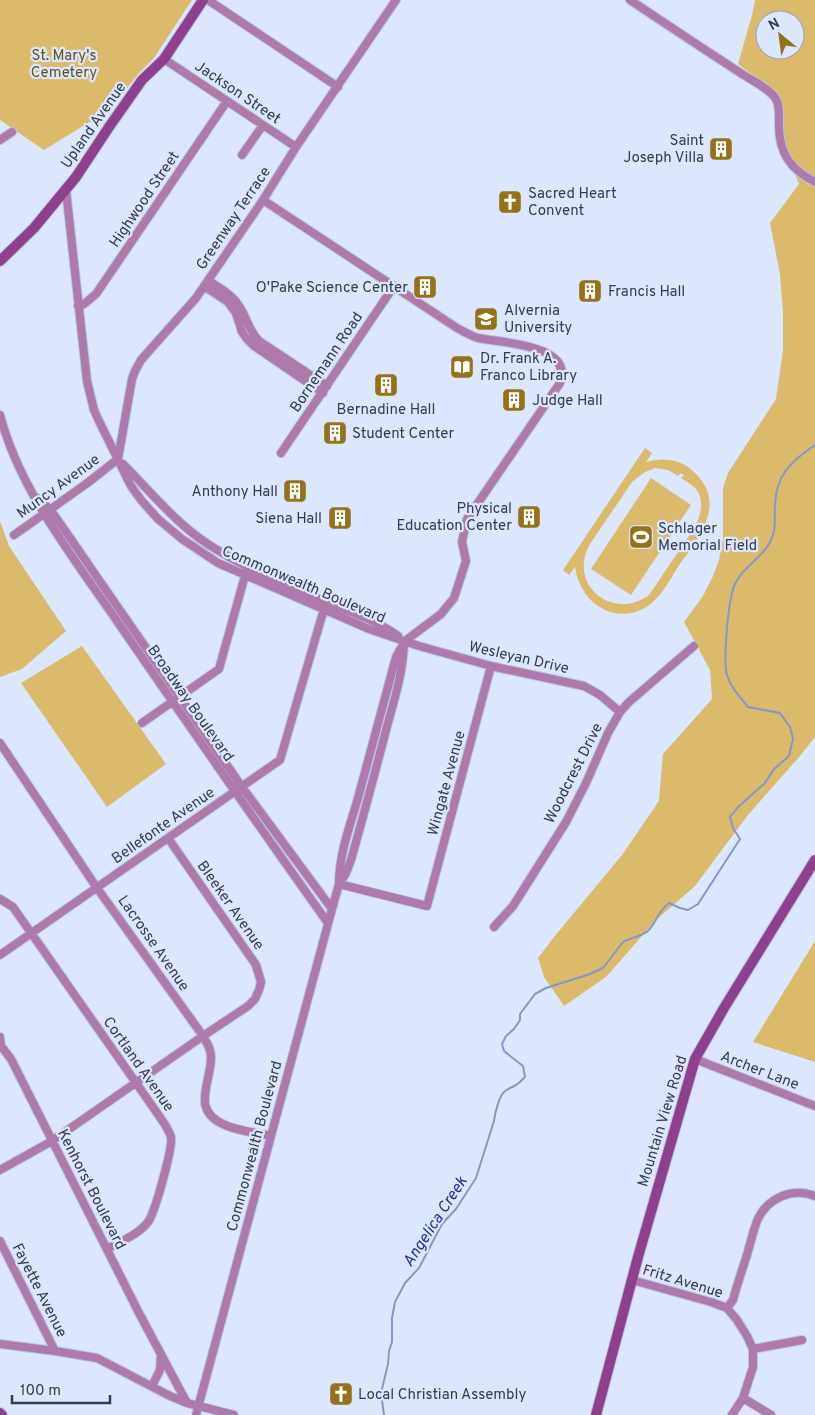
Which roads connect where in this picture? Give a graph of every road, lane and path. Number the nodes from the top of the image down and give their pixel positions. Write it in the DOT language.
graph roads {
  1 [pos="203,0"];
  2 [pos="208,0"];
  3 [pos="396,0"];
  4 [pos="630,0"];
  5 [pos="164,58"];
  6 [pos="338,87"];
  7 [pos="227,101"];
  8 [pos="263,125"];
  9 [pos="12,132"];
  10 [pos="0,140"];
  11 [pos="296,147"];
  12 [pos="242,155"];
  13 [pos="815,182"];
  14 [pos="66,190"];
  15 [pos="263,200"];
  16 [pos="0,261"];
  17 [pos="206,283"];
  18 [pos="394,286"];
  19 [pos="78,306"];
  20 [pos="325,389"];
  21 [pos="0,415"];
  22 [pos="281,453"];
  23 [pos="118,459"];
  24 [pos="47,511"];
  25 [pos="14,535"];
  26 [pos="248,566"];
  27 [pos="245,575"];
  28 [pos="324,605"];
  29 [pos="405,641"];
  30 [pos="694,646"];
  31 [pos="491,666"];
  32 [pos="180,696"];
  33 [pos="173,702"];
  34 [pos="620,712"];
  35 [pos="142,723"];
  36 [pos="0,743"];
  37 [pos="242,786"];
  38 [pos="235,792"];
  39 [pos="168,838"];
  40 [pos="815,860"];
  41 [pos="339,884"];
  42 [pos="97,888"];
  43 [pos="0,899"];
  44 [pos="332,909"];
  45 [pos="328,922"];
  46 [pos="494,927"];
  47 [pos="32,933"];
  48 [pos="0,955"];
  49 [pos="203,1036"];
  50 [pos="0,1037"];
  51 [pos="0,1046"];
  52 [pos="695,1059"];
  53 [pos="136,1083"];
  54 [pos="815,1106"];
  55 [pos="271,1136"];
  56 [pos="52,1142"];
  57 [pos="0,1170"];
  58 [pos="815,1196"];
  59 [pos="0,1241"];
  60 [pos="107,1249"];
  61 [pos="632,1280"];
  62 [pos="727,1308"];
  63 [pos="802,1340"];
  64 [pos="0,1344"];
  65 [pos="752,1349"];
  66 [pos="55,1351"];
  67 [pos="161,1354"];
  68 [pos="152,1386"];
  69 [pos="743,1398"];
  70 [pos="187,1403"];
  71 [pos="198,1406"];
  72 [pos="196,1415"];
  73 [pos="234,1415"];
  74 [pos="596,1415"];
  75 [pos="732,1415"];
  76 [pos="770,1415"];
  1 -- 5 [label="street, Upland Avenue"];
  2 -- 6 [label="street"];
  3 -- 6 [label="street, Greenway Terrace"];
  4 -- 13 [label="street"];
  5 -- 7 [label="street, Jackson Street"];
  5 -- 14 [label="street, Upland Avenue"];
  6 -- 11 [label="street, Greenway Terrace"];
  7 -- 8 [label="street, Jackson Street"];
  7 -- 19 [label="street, Highwood Street"];
  8 -- 11 [label="street, Jackson Street"];
  8 -- 12 [label="street, Greenway Terrace"];
  9 -- 10 [label="street"];
  11 -- 15 [label="street, Greenway Terrace"];
  14 -- 16 [label="street, Upland Avenue"];
  14 -- 19 [label="street, Commonwealth Boulevard"];
  15 -- 17 [label="street, Greenway Terrace"];
  15 -- 18 [label="street"];
  17 -- 20 [label="street"];
  17 -- 23 [label="street, Greenway Terrace"];
  18 -- 20 [label="street, Bornemann Road"];
  18 -- 29 [label="street"];
  19 -- 23 [label="street, Commonwealth Boulevard"];
  20 -- 22 [label="street, Bornemann Road"];
  21 -- 24 [label="street, Broadway Boulevard"];
  23 -- 24 [label="street, Muncy Avenue"];
  23 -- 26 [label="street, Commonwealth Boulevard"];
  23 -- 27 [label="street, Commonwealth Boulevard"];
  24 -- 25 [label="street, Muncy Avenue"];
  24 -- 32 [label="street, Broadway Boulevard"];
  24 -- 33 [label="street, Broadway Boulevard"];
  26 -- 27 [label="street"];
  26 -- 28 [label="street, Commonwealth Boulevard"];
  27 -- 28 [label="street, Commonwealth Boulevard"];
  27 -- 32 [label="street"];
  28 -- 29 [label="street, Commonwealth Boulevard"];
  28 -- 37 [label="street, Bellefonte Avenue"];
  29 -- 31 [label="street, Wesleyan Drive"];
  29 -- 41 [label="street, Commonwealth Boulevard"];
  30 -- 34 [label="street, Woodcrest Drive"];
  31 -- 34 [label="street, Wesleyan Drive"];
  31 -- 41 [label="street, Wingate Avenue"];
  32 -- 33 [label="street"];
  32 -- 37 [label="street, Broadway Boulevard"];
  33 -- 35 [label="street"];
  33 -- 38 [label="street, Broadway Boulevard"];
  34 -- 46 [label="street, Woodcrest Drive"];
  36 -- 42 [label="street, Lacrosse Avenue"];
  37 -- 38 [label="street, Bellefonte Avenue"];
  37 -- 44 [label="street, Broadway Boulevard"];
  38 -- 39 [label="street, Bellefonte Avenue"];
  38 -- 45 [label="street, Broadway Boulevard"];
  39 -- 42 [label="street, Bellefonte Avenue"];
  39 -- 49 [label="street, Bleeker Avenue"];
  40 -- 52 [label="street, Mountain View Road"];
  41 -- 44 [label="street, Commonwealth Boulevard"];
  42 -- 47 [label="street, Bellefonte Avenue"];
  42 -- 49 [label="street, Lacrosse Avenue"];
  43 -- 47 [label="street, Cortland Avenue"];
  44 -- 45 [label="street, Commonwealth Boulevard"];
  45 -- 55 [label="street, Commonwealth Boulevard"];
  47 -- 48 [label="street, Bellefonte Avenue"];
  47 -- 53 [label="street, Cortland Avenue"];
  49 -- 53 [label="street, Bleeker Avenue"];
  49 -- 55 [label="street, Lacrosse Avenue"];
  50 -- 51 [label="street, Kenhorst Boulevard"];
  51 -- 56 [label="street, Kenhorst Boulevard"];
  52 -- 54 [label="street, Archer Lane"];
  52 -- 61 [label="street, Mountain View Road"];
  53 -- 56 [label="street, Bleeker Avenue"];
  53 -- 60 [label="street, Cortland Avenue"];
  55 -- 71 [label="street, Commonwealth Boulevard"];
  56 -- 57 [label="street, Bleeker Avenue"];
  56 -- 60 [label="street, Kenhorst Boulevard"];
  58 -- 62 [label="street"];
  59 -- 66 [label="street, Fayette Avenue"];
  60 -- 67 [label="street, Kenhorst Boulevard"];
  61 -- 62 [label="street, Fritz Avenue"];
  61 -- 74 [label="street, Mountain View Road"];
  62 -- 65 [label="street, Fritz Avenue"];
  63 -- 65 [label="street"];
  64 -- 66 [label="street"];
  65 -- 69 [label="street"];
  66 -- 68 [label="street"];
  67 -- 68 [label="street"];
  67 -- 70 [label="street, Kenhorst Boulevard"];
  68 -- 70 [label="street"];
  69 -- 75 [label="street"];
  69 -- 76 [label="street"];
  70 -- 71 [label="street"];
  71 -- 72 [label="street, Commonwealth Boulevard"];
  71 -- 73 [label="street"];
}
